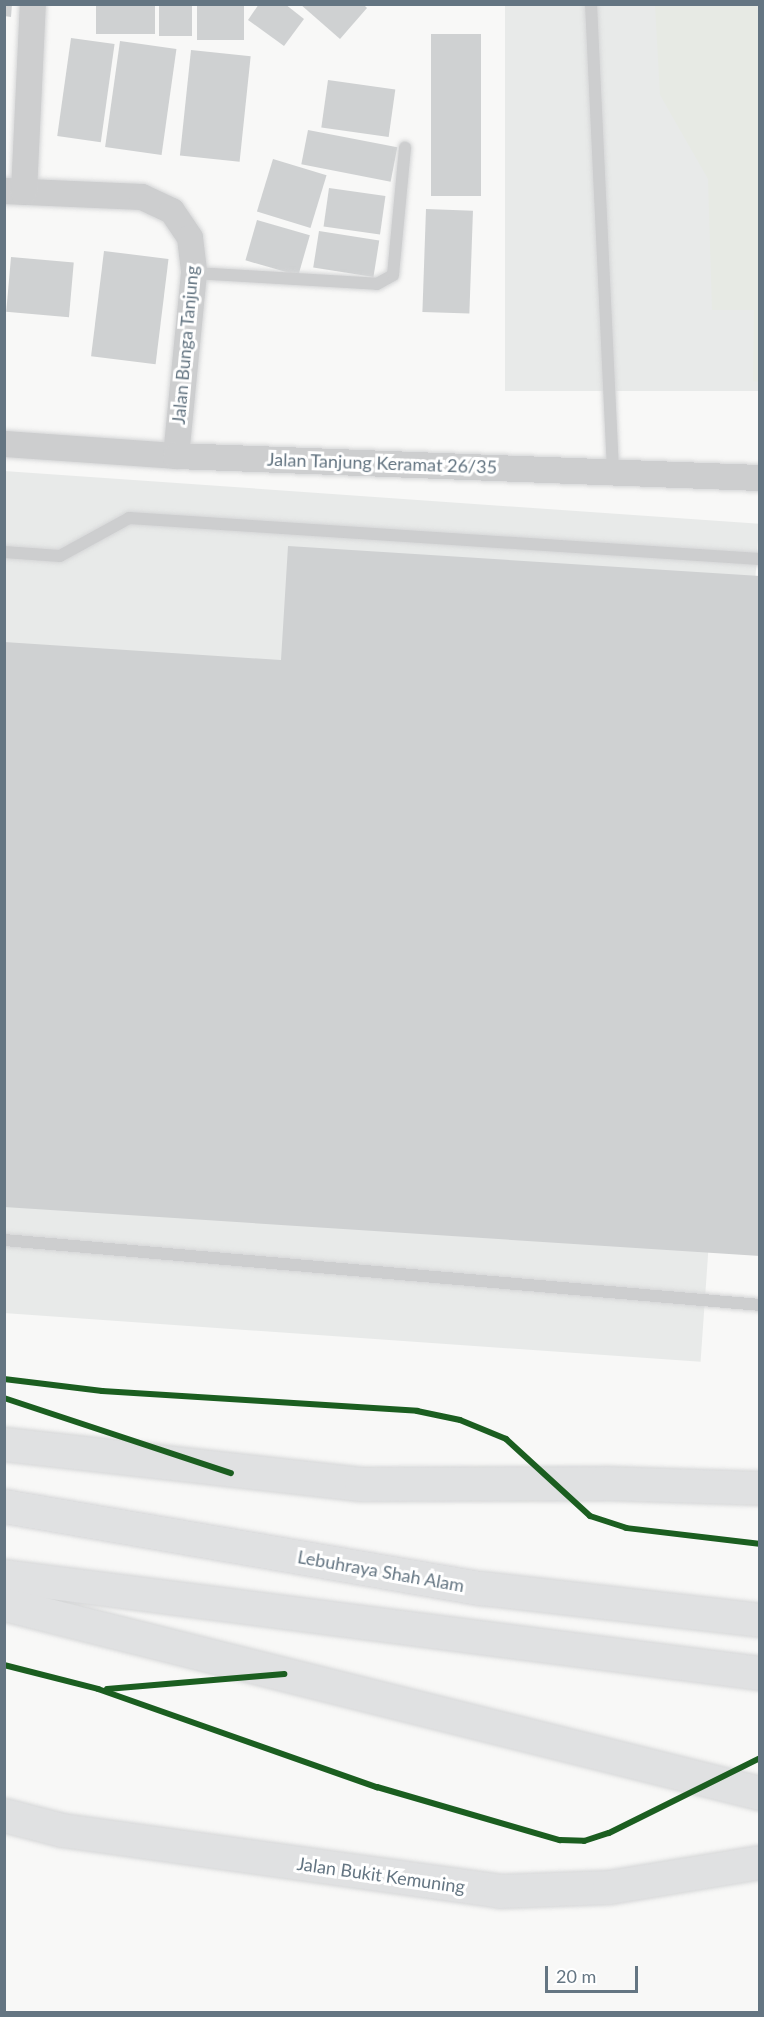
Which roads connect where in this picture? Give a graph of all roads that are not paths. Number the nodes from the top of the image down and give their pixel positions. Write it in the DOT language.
graph roads {
  1 [pos="33,4"];
  2 [pos="591,4"];
  3 [pos="405,148"];
  4 [pos="14,191"];
  5 [pos="194,273"];
  6 [pos="4,444"];
  7 [pos="176,456"];
  8 [pos="613,471"];
  9 [pos="759,478"];
  10 [pos="4,552"];
  11 [pos="759,559"];
  12 [pos="4,1240"];
  13 [pos="759,1305"];
  14 [pos="4,1444"];
  15 [pos="759,1488"];
  16 [pos="4,1506"];
  17 [pos="4,1576"];
  18 [pos="4,1604"];
  19 [pos="759,1620"];
  20 [pos="759,1673"];
  21 [pos="759,1793"];
  22 [pos="4,1815"];
  23 [pos="759,1863"];
  1 -- 4 [label="street, Jalan Bunga Tanjung"];
  2 -- 8 [label="lane"];
  3 -- 5 [label="lane"];
  4 -- 5 [label="street, Jalan Bunga Tanjung"];
  5 -- 7 [label="street, Jalan Bunga Tanjung"];
  6 -- 7 [label="street, Jalan Tanjung Keramat 26/35"];
  7 -- 8 [label="street, Jalan Tanjung Keramat 26/35"];
  8 -- 9 [label="street, Jalan Tanjung Keramat 26/35"];
  10 -- 11 [label="lane"];
  12 -- 13 [label="lane"];
  14 -- 15 [label="main road"];
  16 -- 19 [label="main road, Lebuhraya Shah Alam"];
  17 -- 20 [label="main road"];
  18 -- 21 [label="main road"];
  22 -- 23 [label="main road, Jalan Bukit Kemuning"];
}
